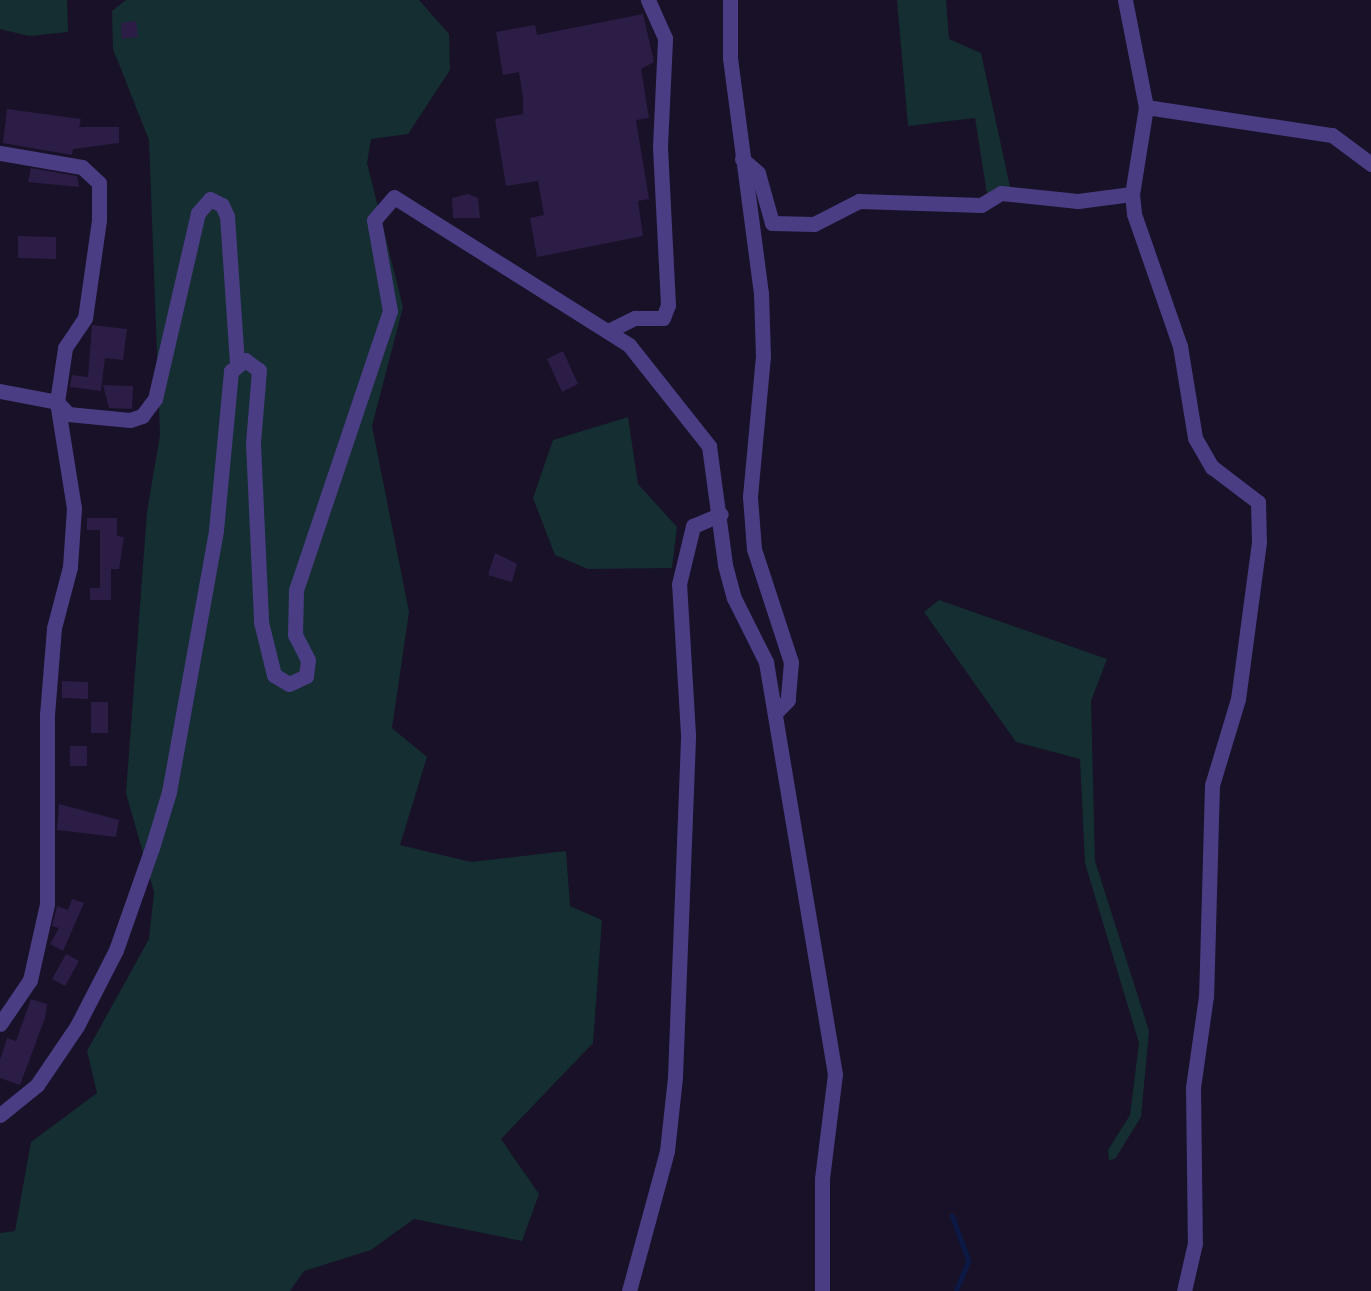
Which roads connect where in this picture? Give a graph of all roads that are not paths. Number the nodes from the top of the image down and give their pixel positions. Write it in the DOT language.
graph roads {
  1 [pos="648,0"];
  2 [pos="730,0"];
  3 [pos="1125,0"];
  4 [pos="1146,107"];
  5 [pos="0,153"];
  6 [pos="742,159"];
  7 [pos="1371,164"];
  8 [pos="1131,194"];
  9 [pos="608,331"];
  10 [pos="237,364"];
  11 [pos="0,391"];
  12 [pos="57,402"];
  13 [pos="721,514"];
  14 [pos="775,713"];
  15 [pos="0,1024"];
  16 [pos="0,1115"];
  17 [pos="629,1291"];
  18 [pos="822,1291"];
  19 [pos="1184,1291"];
  1 -- 9 [label="street"];
  2 -- 6 [label="street"];
  3 -- 4 [label="street"];
  4 -- 7 [label="street"];
  4 -- 8 [label="street"];
  5 -- 12 [label="street"];
  6 -- 8 [label="street"];
  6 -- 14 [label="street"];
  8 -- 19 [label="street"];
  9 -- 10 [label="street"];
  9 -- 13 [label="street"];
  10 -- 12 [label="street"];
  10 -- 16 [label="street"];
  11 -- 12 [label="street"];
  12 -- 15 [label="street"];
  13 -- 14 [label="street"];
  13 -- 17 [label="street"];
  14 -- 18 [label="street"];
}
